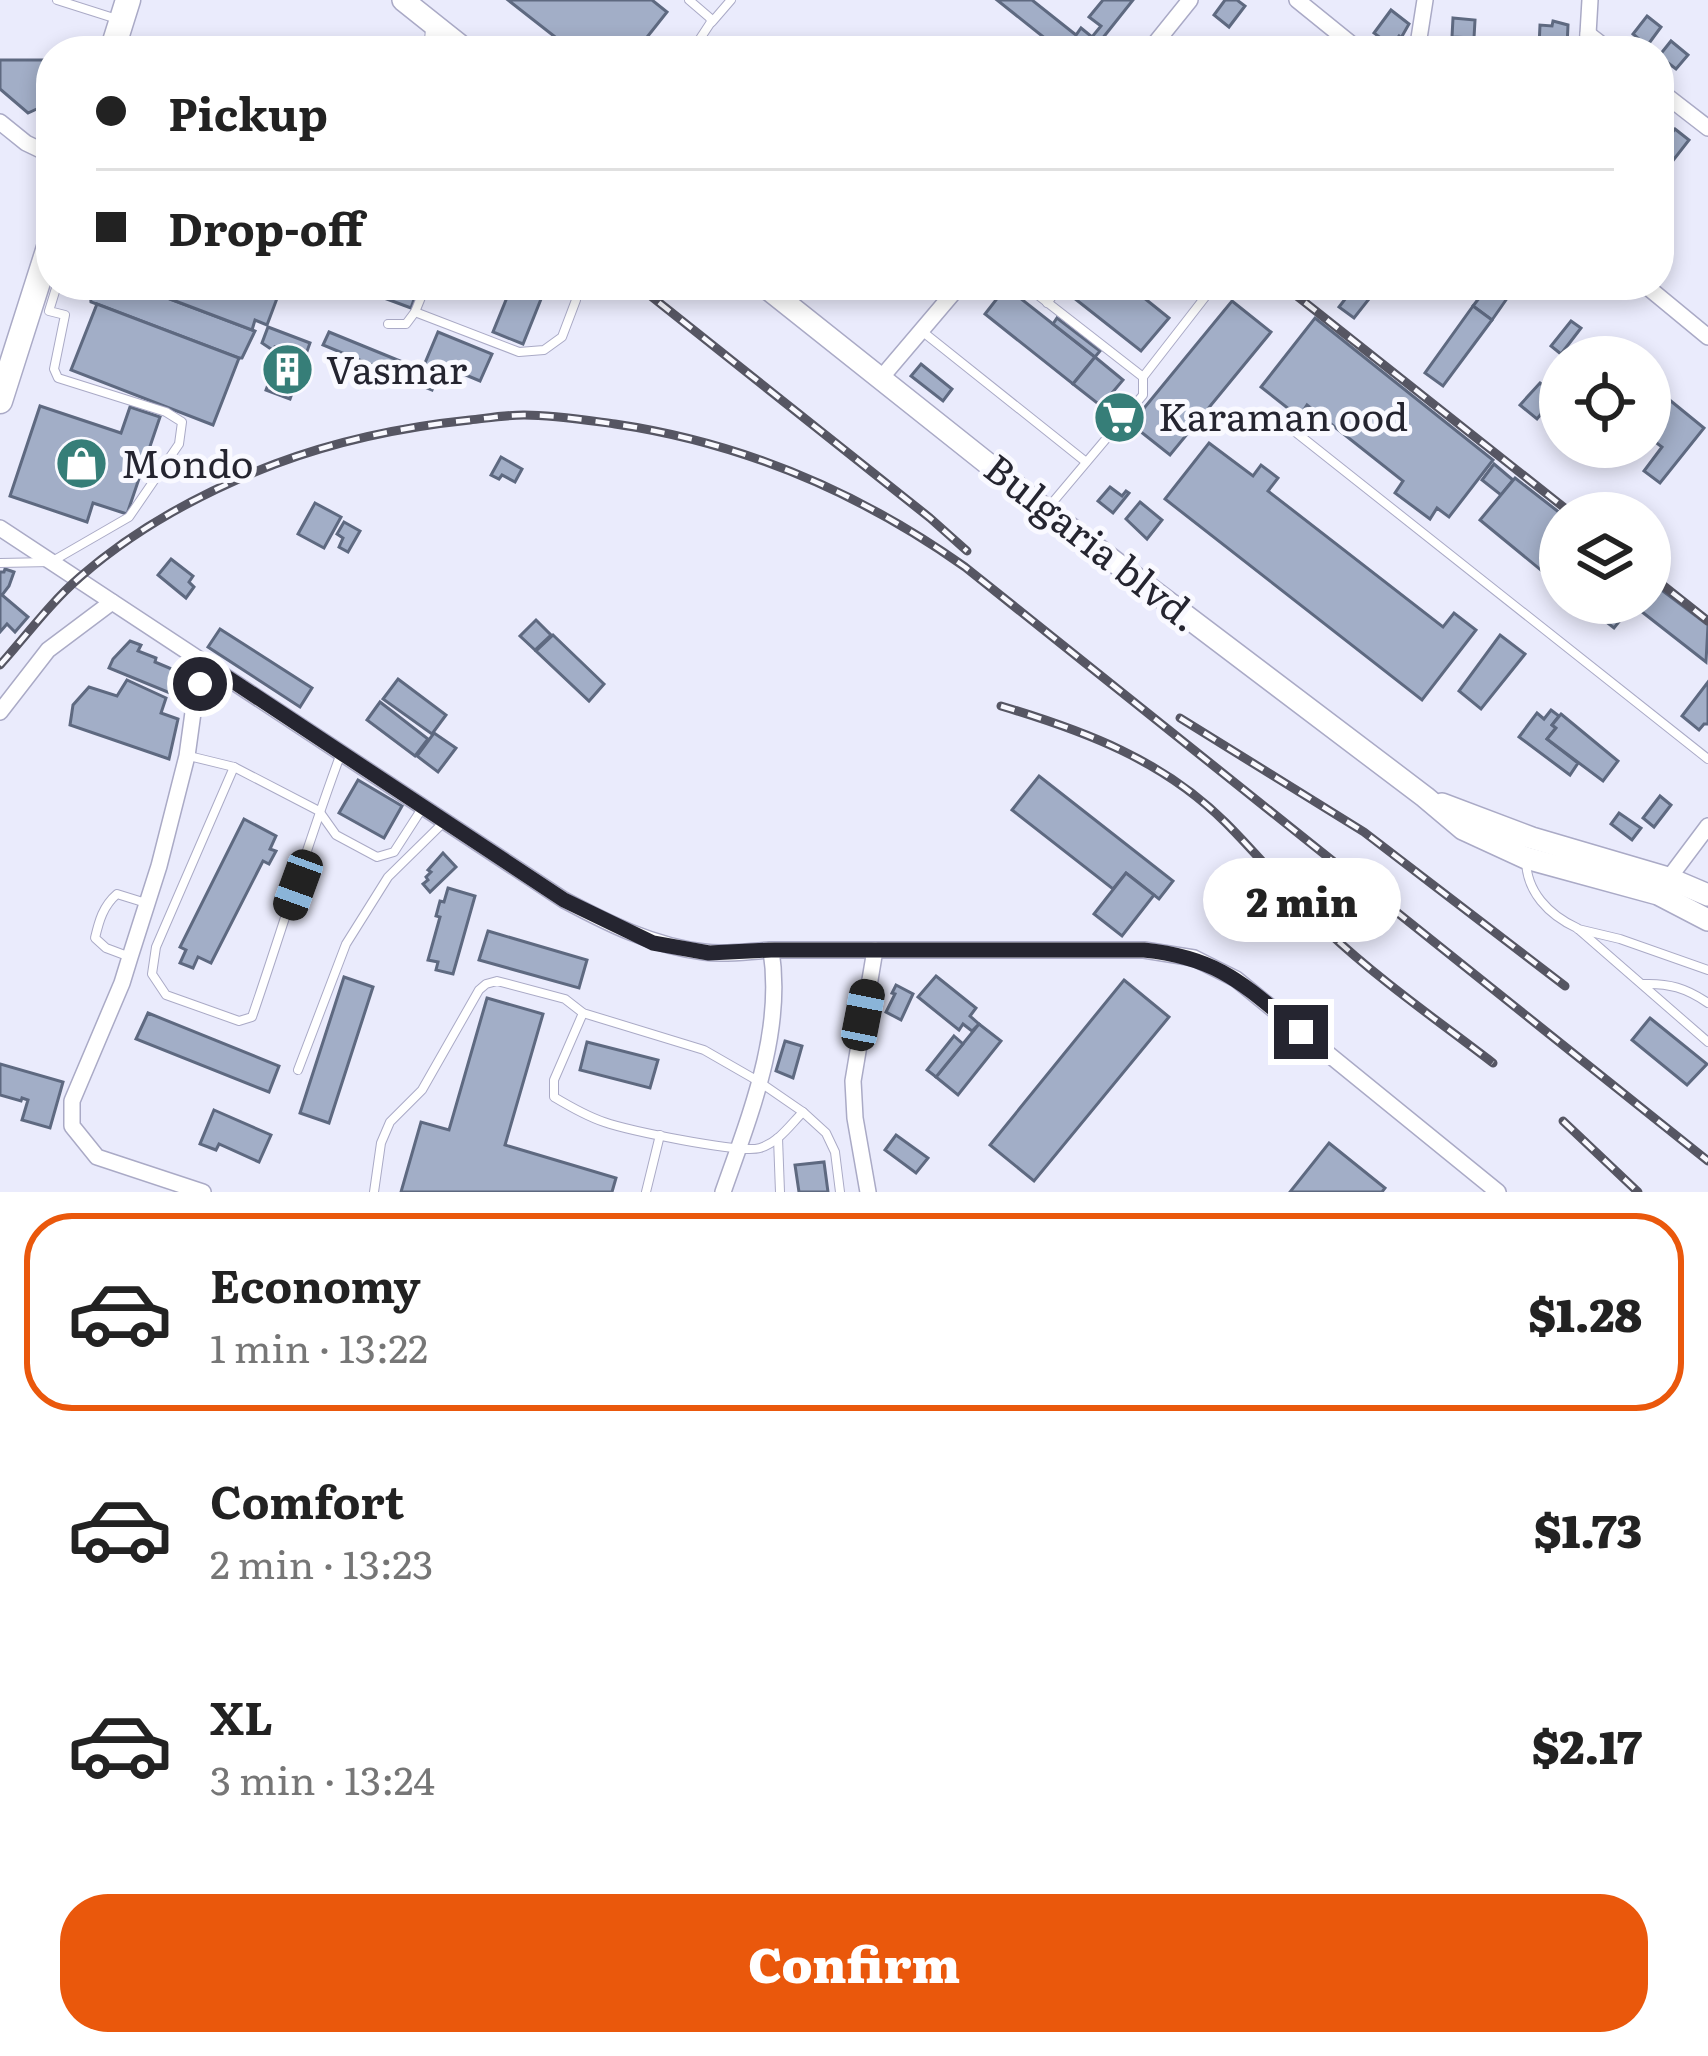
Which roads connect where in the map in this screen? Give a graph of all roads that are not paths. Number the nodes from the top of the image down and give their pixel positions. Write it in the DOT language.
graph roads {
  1 [pos="57,0"];
  2 [pos="403,0"];
  3 [pos="688,0"];
  4 [pos="731,0"];
  5 [pos="1190,0"];
  6 [pos="1297,0"];
  7 [pos="1425,0"];
  8 [pos="1590,0"];
  9 [pos="124,10"];
  10 [pos="430,22"];
  11 [pos="711,22"];
  12 [pos="429,36"];
  13 [pos="448,36"];
  14 [pos="702,36"];
  15 [pos="1161,36"];
  16 [pos="1341,36"];
  17 [pos="1419,36"];
  18 [pos="1587,36"];
  19 [pos="1674,102"];
  20 [pos="0,122"];
  21 [pos="1708,128"];
  22 [pos="36,147"];
  23 [pos="36,292"];
  24 [pos="52,300"];
  25 [pos="420,300"];
  26 [pos="575,300"];
  27 [pos="782,300"];
  28 [pos="948,300"];
  29 [pos="1045,300"];
  30 [pos="1204,300"];
  31 [pos="1663,300"];
  32 [pos="1048,302"];
  33 [pos="416,312"];
  34 [pos="388,324"];
  35 [pos="922,331"];
  36 [pos="1708,337"];
  37 [pos="1143,377"];
  38 [pos="881,378"];
  39 [pos="0,400"];
  40 [pos="1280,419"];
  41 [pos="1086,462"];
  42 [pos="1046,510"];
  43 [pos="0,528"];
  44 [pos="51,562"];
  45 [pos="0,563"];
  46 [pos="112,602"];
  47 [pos="210,666"];
  48 [pos="0,712"];
  49 [pos="341,753"];
  50 [pos="187,756"];
  51 [pos="1708,759"];
  52 [pos="235,766"];
  53 [pos="1425,797"];
  54 [pos="423,807"];
  55 [pos="319,812"];
  56 [pos="445,821"];
  57 [pos="1708,826"];
  58 [pos="1526,858"];
  59 [pos="1663,886"];
  60 [pos="1708,895"];
  61 [pos="148,903"];
  62 [pos="1708,920"];
  63 [pos="1577,928"];
  64 [pos="771,950"];
  65 [pos="875,950"];
  66 [pos="130,957"];
  67 [pos="1708,970"];
  68 [pos="1641,984"];
  69 [pos="1708,1003"];
  70 [pos="583,1013"];
  71 [pos="1708,1042"];
  72 [pos="298,1070"];
  73 [pos="758,1082"];
  74 [pos="803,1112"];
  75 [pos="660,1136"];
  76 [pos="778,1138"];
  77 [pos="738,1148"];
  78 [pos="203,1192"];
  79 [pos="374,1192"];
  80 [pos="646,1192"];
  81 [pos="723,1192"];
  82 [pos="780,1192"];
  83 [pos="840,1192"];
  84 [pos="868,1192"];
  85 [pos="1498,1192"];
  1 -- 9 [label="lane"];
  2 -- 10 [label="street"];
  3 -- 11 [label="lane"];
  4 -- 11 [label="lane"];
  5 -- 15 [label="street"];
  6 -- 16 [label="street"];
  7 -- 17 [label="street"];
  8 -- 18 [label="street"];
  10 -- 12 [label="lane"];
  10 -- 13 [label="street"];
  11 -- 14 [label="lane"];
  19 -- 21 [label="street"];
  20 -- 22 [label="street"];
  23 -- 39 [label="main road"];
  24 -- 44 [label="lane"];
  25 -- 33 [label="lane"];
  26 -- 33 [label="lane"];
  27 -- 38 [label="street, Bulgaria blvd."];
  28 -- 35 [label="street"];
  29 -- 32 [label="lane"];
  30 -- 37 [label="lane"];
  31 -- 36 [label="street"];
  32 -- 37 [label="lane"];
  33 -- 34 [label="lane"];
  35 -- 38 [label="street"];
  35 -- 41 [label="lane"];
  37 -- 41 [label="lane"];
  38 -- 42 [label="street, Bulgaria blvd."];
  40 -- 51 [label="lane"];
  41 -- 42 [label="lane"];
  42 -- 53 [label="street, Bulgaria blvd."];
  43 -- 44 [label="street"];
  44 -- 45 [label="lane"];
  44 -- 46 [label="street"];
  46 -- 47 [label="street"];
  46 -- 48 [label="street"];
  47 -- 49 [label="street"];
  47 -- 50 [label="street"];
  49 -- 54 [label="street"];
  49 -- 55 [label="lane"];
  50 -- 52 [label="lane"];
  50 -- 61 [label="street"];
  52 -- 55 [label="lane"];
  52 -- 55 [label="lane"];
  53 -- 58 [label="street, Bulgaria blvd."];
  53 -- 59 [label="street, Bulgaria blvd."];
  54 -- 55 [label="lane"];
  54 -- 56 [label="street"];
  56 -- 64 [label="street"];
  56 -- 72 [label="lane"];
  57 -- 59 [label="street"];
  58 -- 59 [label="street, Bulgaria blvd."];
  58 -- 63 [label="lane"];
  59 -- 60 [label="street, Bulgaria blvd."];
  59 -- 62 [label="street, Bulgaria blvd."];
  61 -- 66 [label="street"];
  61 -- 66 [label="lane"];
  63 -- 67 [label="lane"];
  63 -- 68 [label="lane"];
  64 -- 65 [label="street"];
  64 -- 73 [label="street"];
  65 -- 84 [label="street"];
  65 -- 85 [label="street"];
  66 -- 78 [label="street"];
  68 -- 69 [label="lane"];
  68 -- 71 [label="lane"];
  70 -- 73 [label="lane"];
  70 -- 75 [label="lane"];
  70 -- 79 [label="lane"];
  73 -- 74 [label="lane"];
  73 -- 77 [label="street"];
  74 -- 76 [label="lane"];
  74 -- 83 [label="lane"];
  75 -- 77 [label="lane"];
  75 -- 80 [label="lane"];
  76 -- 77 [label="lane"];
  76 -- 82 [label="lane"];
  77 -- 81 [label="street"];
}
